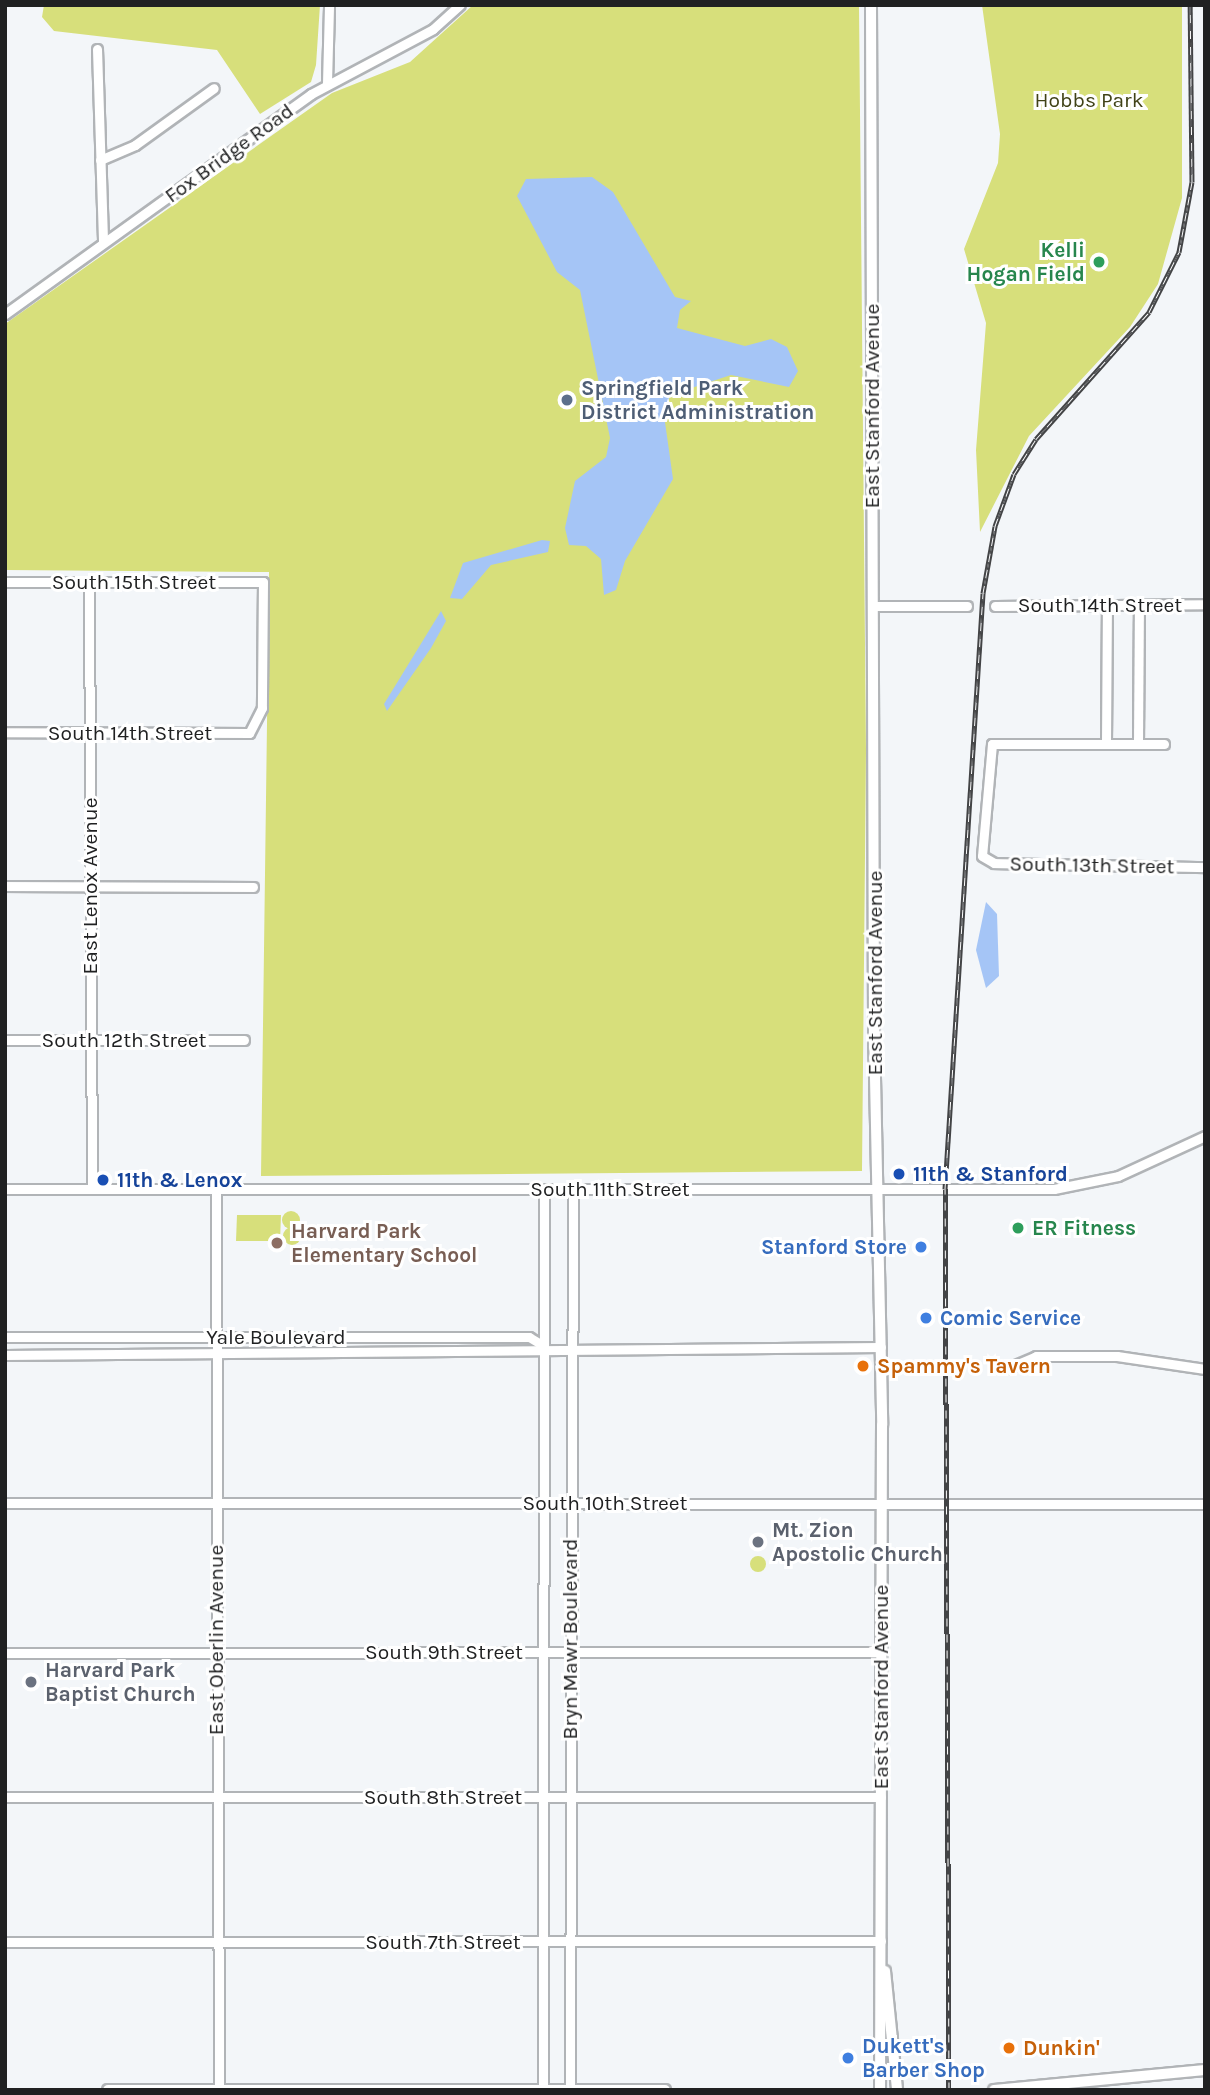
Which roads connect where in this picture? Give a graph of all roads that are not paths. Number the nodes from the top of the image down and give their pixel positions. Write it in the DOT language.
graph roads {
  1 [pos="329,5"];
  2 [pos="460,5"];
  3 [pos="871,5"];
  4 [pos="97,49"];
  5 [pos="327,83"];
  6 [pos="214,88"];
  7 [pos="100,160"];
  8 [pos="103,242"];
  9 [pos="5,314"];
  10 [pos="5,582"];
  11 [pos="89,582"];
  12 [pos="1205,604"];
  13 [pos="874,606"];
  14 [pos="967,606"];
  15 [pos="995,606"];
  16 [pos="1107,606"];
  17 [pos="1139,606"];
  18 [pos="254,729"];
  19 [pos="5,732"];
  20 [pos="90,732"];
  21 [pos="1106,742"];
  22 [pos="1138,742"];
  23 [pos="1164,744"];
  24 [pos="1205,867"];
  25 [pos="5,886"];
  26 [pos="90,886"];
  27 [pos="253,887"];
  28 [pos="92,1039"];
  29 [pos="5,1040"];
  30 [pos="244,1040"];
  31 [pos="1205,1136"];
  32 [pos="5,1189"];
  33 [pos="92,1189"];
  34 [pos="544,1189"];
  35 [pos="573,1189"];
  36 [pos="879,1189"];
  37 [pos="216,1190"];
  38 [pos="5,1337"];
  39 [pos="216,1337"];
  40 [pos="544,1346"];
  41 [pos="572,1346"];
  42 [pos="881,1347"];
  43 [pos="5,1355"];
  44 [pos="216,1355"];
  45 [pos="1006,1369"];
  46 [pos="1205,1369"];
  47 [pos="544,1502"];
  48 [pos="570,1502"];
  49 [pos="5,1503"];
  50 [pos="216,1503"];
  51 [pos="882,1504"];
  52 [pos="1205,1504"];
  53 [pos="544,1652"];
  54 [pos="882,1652"];
  55 [pos="5,1653"];
  56 [pos="217,1653"];
  57 [pos="571,1653"];
  58 [pos="5,1797"];
  59 [pos="216,1797"];
  60 [pos="543,1797"];
  61 [pos="570,1797"];
  62 [pos="881,1797"];
  63 [pos="543,1941"];
  64 [pos="569,1941"];
  65 [pos="881,1941"];
  66 [pos="5,1942"];
  67 [pos="216,1942"];
  68 [pos="1205,2070"];
  69 [pos="219,2089"];
  70 [pos="108,2090"];
  71 [pos="543,2090"];
  72 [pos="570,2090"];
  73 [pos="665,2090"];
  74 [pos="880,2090"];
  75 [pos="897,2090"];
  76 [pos="994,2090"];
  1 -- 5 [label="street"];
  2 -- 5 [label="street, Fox Bridge Road"];
  3 -- 13 [label="main road, East Stanford Avenue"];
  4 -- 7 [label="street"];
  5 -- 8 [label="street, Fox Bridge Road"];
  6 -- 7 [label="street"];
  7 -- 8 [label="street"];
  8 -- 9 [label="street, Fox Bridge Road"];
  10 -- 11 [label="street, South 15th Street"];
  11 -- 18 [label="street, South 15th Street"];
  11 -- 20 [label="street, East Lenox Avenue"];
  12 -- 17 [label="street, South 14th Street"];
  13 -- 14 [label="street"];
  13 -- 36 [label="main road, East Stanford Avenue"];
  15 -- 16 [label="street, South 14th Street"];
  16 -- 17 [label="street, South 14th Street"];
  16 -- 21 [label="street"];
  17 -- 22 [label="street"];
  18 -- 20 [label="street, South 14th Street"];
  19 -- 20 [label="street, South 14th Street"];
  20 -- 26 [label="street, East Lenox Avenue"];
  21 -- 22 [label="street"];
  21 -- 24 [label="street, South 13th Street"];
  22 -- 23 [label="street"];
  25 -- 26 [label="street"];
  26 -- 27 [label="street"];
  26 -- 28 [label="street, East Lenox Avenue"];
  28 -- 29 [label="street, South 12th Street"];
  28 -- 30 [label="street, South 12th Street"];
  28 -- 33 [label="street, East Lenox Avenue"];
  31 -- 36 [label="street, South 11th Street"];
  32 -- 33 [label="street, South 11th Street"];
  33 -- 37 [label="street, South 11th Street"];
  34 -- 35 [label="street, South 11th Street"];
  34 -- 37 [label="street, South 11th Street"];
  34 -- 40 [label="street, Bryn Mawr Boulevard"];
  35 -- 36 [label="street, South 11th Street"];
  35 -- 41 [label="street, Bryn Mawr Boulevard"];
  36 -- 42 [label="main road, East Stanford Avenue"];
  37 -- 39 [label="street, East Oberlin Avenue"];
  38 -- 39 [label="street, Yale Boulevard"];
  39 -- 40 [label="street, Yale Boulevard"];
  39 -- 44 [label="street, East Oberlin Avenue"];
  40 -- 41 [label="street, Yale Boulevard"];
  40 -- 44 [label="street, Yale Boulevard"];
  40 -- 47 [label="street, Bryn Mawr Boulevard"];
  41 -- 42 [label="street, Yale Boulevard"];
  41 -- 48 [label="street, Bryn Mawr Boulevard"];
  42 -- 51 [label="main road, East Stanford Avenue"];
  43 -- 44 [label="street, Yale Boulevard"];
  44 -- 50 [label="street, East Oberlin Avenue"];
  45 -- 46 [label="street"];
  47 -- 48 [label="street, South 10th Street"];
  47 -- 50 [label="street, South 10th Street"];
  47 -- 53 [label="street, Bryn Mawr Boulevard"];
  48 -- 51 [label="street, South 10th Street"];
  48 -- 57 [label="street, Bryn Mawr Boulevard"];
  49 -- 50 [label="street, South 10th Street"];
  50 -- 56 [label="street, East Oberlin Avenue"];
  51 -- 52 [label="street, South 10th Street"];
  51 -- 54 [label="main road, East Stanford Avenue"];
  53 -- 56 [label="street, South 9th Street"];
  53 -- 57 [label="street, South 9th Street"];
  53 -- 60 [label="street, Bryn Mawr Boulevard"];
  54 -- 57 [label="street, South 9th Street"];
  54 -- 62 [label="main road, East Stanford Avenue"];
  55 -- 56 [label="street, South 9th Street"];
  56 -- 59 [label="street, East Oberlin Avenue"];
  57 -- 61 [label="street, Bryn Mawr Boulevard"];
  58 -- 59 [label="street, South 8th Street"];
  59 -- 60 [label="street, South 8th Street"];
  59 -- 67 [label="street, East Oberlin Avenue"];
  60 -- 61 [label="street, South 8th Street"];
  60 -- 63 [label="street, Bryn Mawr Boulevard"];
  61 -- 62 [label="street, South 8th Street"];
  61 -- 64 [label="street, Bryn Mawr Boulevard"];
  62 -- 65 [label="main road, East Stanford Avenue"];
  63 -- 64 [label="street, South 7th Street"];
  63 -- 67 [label="street, South 7th Street"];
  63 -- 71 [label="street, Bryn Mawr Boulevard"];
  64 -- 65 [label="street, South 7th Street"];
  64 -- 72 [label="street, Bryn Mawr Boulevard"];
  65 -- 74 [label="main road, East Stanford Avenue"];
  65 -- 75 [label="main road, East Stanford Avenue"];
  66 -- 67 [label="street, South 7th Street"];
  67 -- 69 [label="street, East Oberlin Avenue"];
  68 -- 76 [label="main road"];
  69 -- 70 [label="main road"];
  69 -- 71 [label="main road"];
  71 -- 72 [label="main road"];
  72 -- 73 [label="main road"];
}
